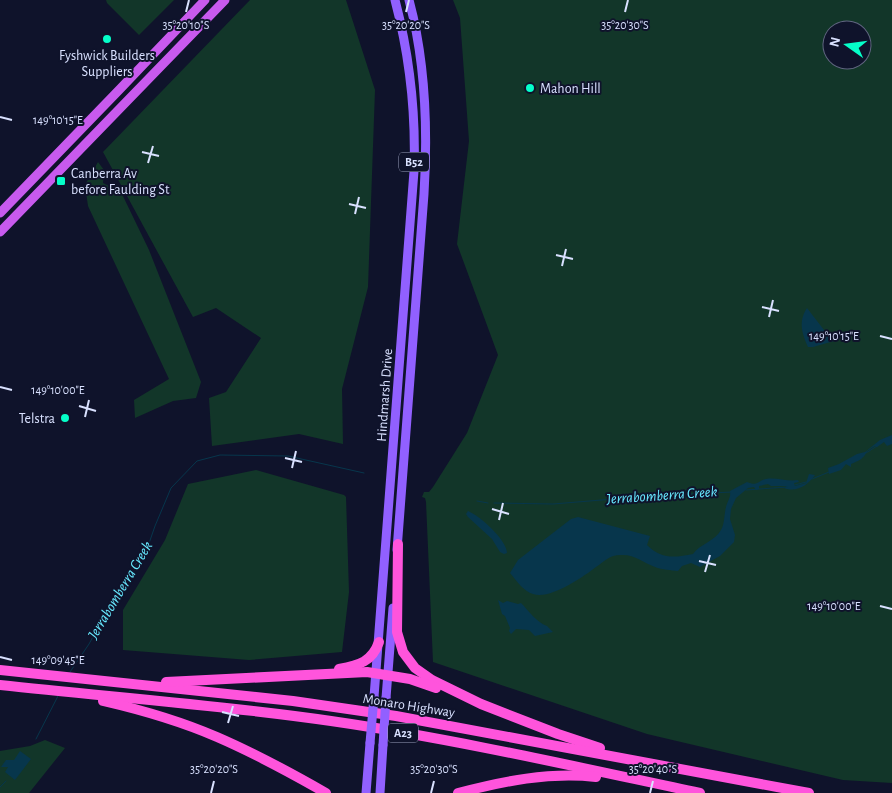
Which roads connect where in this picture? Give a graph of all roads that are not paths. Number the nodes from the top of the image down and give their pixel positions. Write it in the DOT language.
graph roads {
  1 [pos="205,0"];
  2 [pos="225,0"];
  3 [pos="395,0"];
  4 [pos="409,0"];
  5 [pos="129,100"];
  6 [pos="109,101"];
  7 [pos="106,124"];
  8 [pos="0,213"];
  9 [pos="0,232"];
  10 [pos="398,544"];
  11 [pos="379,642"];
  12 [pos="0,670"];
  13 [pos="376,673"];
  14 [pos="309,676"];
  15 [pos="388,676"];
  16 [pos="107,681"];
  17 [pos="0,686"];
  18 [pos="67,694"];
  19 [pos="481,704"];
  20 [pos="263,759"];
  21 [pos="652,763"];
  22 [pos="634,780"];
  23 [pos="316,793"];
  24 [pos="326,793"];
  25 [pos="366,793"];
  26 [pos="380,793"];
  27 [pos="458,793"];
  28 [pos="700,793"];
  29 [pos="809,793"];
  1 -- 6 [label="highway"];
  2 -- 5 [label="highway"];
  3 -- 11 [label="main road, Hindmarsh Drive / B52"];
  4 -- 10 [label="main road, Hindmarsh Drive / B52"];
  5 -- 6 [label="highway"];
  5 -- 7 [label="highway"];
  6 -- 7 [label="highway"];
  6 -- 8 [label="highway"];
  7 -- 9 [label="highway"];
  10 -- 15 [label="main road, Hindmarsh Drive / B52"];
  10 -- 19 [label="highway"];
  11 -- 13 [label="main road, Hindmarsh Drive / B52"];
  11 -- 14 [label="highway"];
  12 -- 16 [label="highway, Monaro Highway / A23"];
  13 -- 14 [label="highway"];
  13 -- 15 [label="highway"];
  13 -- 25 [label="main road, Hindmarsh Drive / B52, bridge"];
  14 -- 16 [label="highway"];
  15 -- 19 [label="highway"];
  15 -- 26 [label="main road, Hindmarsh Drive / B52, bridge"];
  16 -- 21 [label="highway, Monaro Highway / A23"];
  17 -- 18 [label="highway, Monaro Highway / A23"];
  18 -- 20 [label="highway"];
  18 -- 22 [label="highway, Monaro Highway / A23"];
  19 -- 21 [label="highway"];
  20 -- 23 [label="highway"];
  20 -- 24 [label="highway"];
  21 -- 29 [label="highway, Monaro Highway / A23"];
  22 -- 27 [label="highway"];
  22 -- 28 [label="highway, Monaro Highway / A23"];
}
